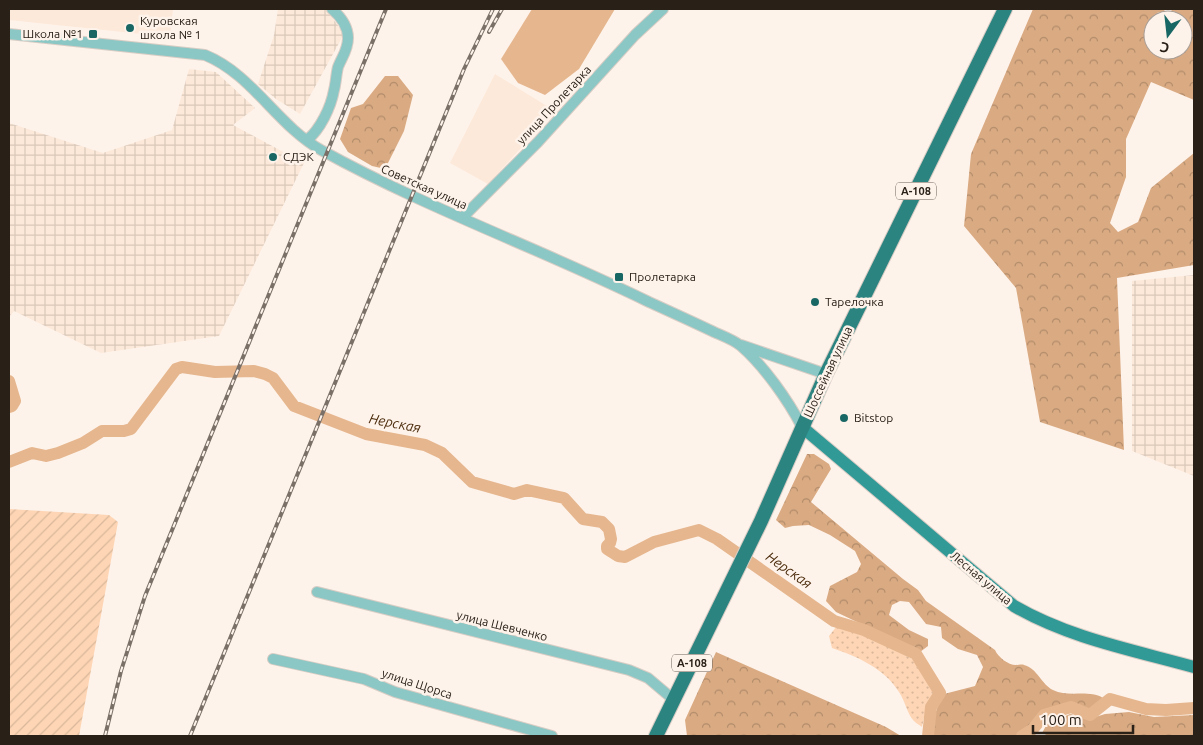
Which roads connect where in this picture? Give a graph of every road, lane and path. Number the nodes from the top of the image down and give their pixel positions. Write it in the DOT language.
graph roads {
  1 [pos="332,9"];
  2 [pos="663,9"];
  3 [pos="1005,9"];
  4 [pos="9,34"];
  5 [pos="307,140"];
  6 [pos="462,218"];
  7 [pos="740,345"];
  8 [pos="826,374"];
  9 [pos="802,427"];
  10 [pos="316,592"];
  11 [pos="273,659"];
  12 [pos="1194,668"];
  13 [pos="674,700"];
  14 [pos="552,736"];
  15 [pos="656,736"];
  1 -- 5 [label="street"];
  2 -- 6 [label="street, улица Пролетарка"];
  3 -- 8 [label="highway, Шоссейная улица / А-108"];
  4 -- 5 [label="street, Советская улица"];
  5 -- 6 [label="street, Советская улица"];
  6 -- 7 [label="street, Советская улица"];
  7 -- 8 [label="street"];
  7 -- 9 [label="street, Советская улица"];
  8 -- 9 [label="highway, Шоссейная улица / А-108"];
  9 -- 12 [label="main road, Лесная улица"];
  9 -- 13 [label="highway, Шоссейная улица / А-108"];
  10 -- 13 [label="street, улица Шевченко"];
  11 -- 14 [label="street, улица Щорса"];
  13 -- 15 [label="highway, А-108"];
}
